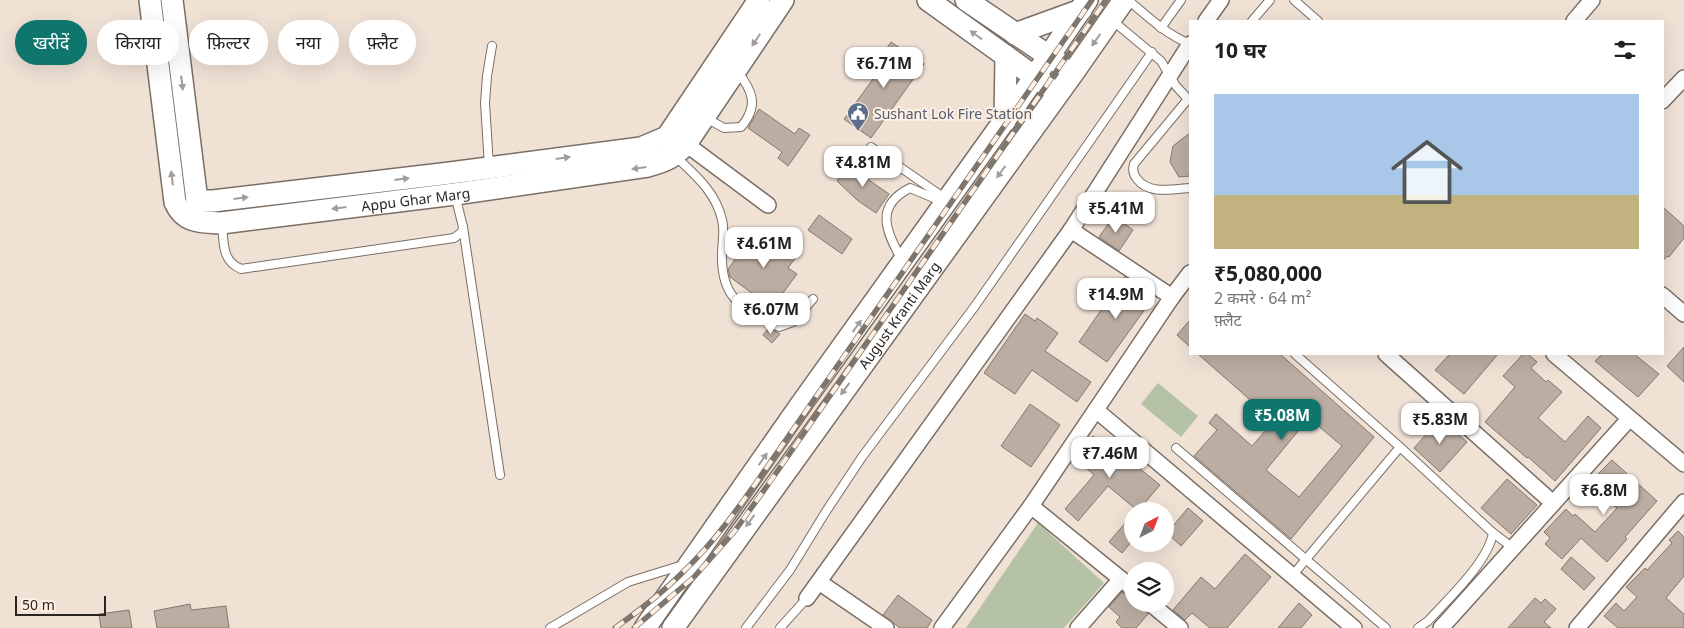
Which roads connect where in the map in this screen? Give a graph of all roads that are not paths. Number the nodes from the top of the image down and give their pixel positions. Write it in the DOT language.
graph roads {
  1 [pos="150,0"];
  2 [pos="172,0"];
  3 [pos="759,0"];
  4 [pos="783,0"];
  5 [pos="928,0"];
  6 [pos="966,0"];
  7 [pos="1124,0"];
  8 [pos="1128,0"];
  9 [pos="1181,0"];
  10 [pos="1221,0"];
  11 [pos="1270,0"];
  12 [pos="1294,0"];
  13 [pos="1592,0"];
  14 [pos="1084,5"];
  15 [pos="1110,19"];
  16 [pos="1207,20"];
  17 [pos="1253,20"];
  18 [pos="1317,20"];
  19 [pos="1575,20"];
  20 [pos="1161,28"];
  21 [pos="1015,34"];
  22 [pos="1189,44"];
  23 [pos="492,46"];
  24 [pos="1189,46"];
  25 [pos="1152,52"];
  26 [pos="1006,56"];
  27 [pos="1048,56"];
  28 [pos="736,70"];
  29 [pos="1073,73"];
  30 [pos="1170,74"];
  31 [pos="1034,77"];
  32 [pos="1684,78"];
  33 [pos="1058,94"];
  34 [pos="1189,98"];
  35 [pos="1664,100"];
  36 [pos="704,117"];
  37 [pos="1005,121"];
  38 [pos="676,146"];
  39 [pos="871,147"];
  40 [pos="489,168"];
  41 [pos="453,184"];
  42 [pos="1189,188"];
  43 [pos="946,202"];
  44 [pos="768,205"];
  45 [pos="190,208"];
  46 [pos="221,223"];
  47 [pos="463,227"];
  48 [pos="1072,230"];
  49 [pos="904,262"];
  50 [pos="1189,274"];
  51 [pos="1172,297"];
  52 [pos="813,298"];
  53 [pos="1664,298"];
  54 [pos="1684,314"];
  55 [pos="1296,355"];
  56 [pos="1387,355"];
  57 [pos="1555,355"];
  58 [pos="1096,410"];
  59 [pos="1629,419"];
  60 [pos="1176,448"];
  61 [pos="1400,448"];
  62 [pos="1684,464"];
  63 [pos="500,475"];
  64 [pos="1684,502"];
  65 [pos="1553,503"];
  66 [pos="1031,506"];
  67 [pos="1492,532"];
  68 [pos="1512,548"];
  69 [pos="1305,559"];
  70 [pos="690,563"];
  71 [pos="1292,576"];
  72 [pos="818,582"];
  73 [pos="1124,582"];
  74 [pos="1124,587"];
  75 [pos="807,598"];
  76 [pos="1161,612"];
  77 [pos="678,626"];
  78 [pos="550,628"];
  79 [pos="645,628"];
  80 [pos="746,628"];
  81 [pos="780,628"];
  82 [pos="886,628"];
  83 [pos="942,628"];
  84 [pos="1078,628"];
  85 [pos="1180,628"];
  86 [pos="1354,628"];
  87 [pos="1386,628"];
  88 [pos="1418,628"];
  89 [pos="1441,628"];
  90 [pos="1577,628"];
  45 -- 1 [label="street, one-way"];
  2 -- 45 [label="street, one-way"];
  3 -- 38 [label="street"];
  4 -- 28 [label="street, one-way"];
  26 -- 5 [label="street, one-way"];
  6 -- 21 [label="street"];
  7 -- 15 [label="street, August Kranti Marg"];
  8 -- 20 [label="lane"];
  9 -- 20 [label="lane"];
  10 -- 16 [label="street"];
  11 -- 17 [label="lane"];
  12 -- 18 [label="lane"];
  13 -- 19 [label="street"];
  14 -- 21 [label="street"];
  14 -- 27 [label="street, August Kranti Marg"];
  15 -- 25 [label="lane"];
  15 -- 29 [label="street, August Kranti Marg, one-way"];
  20 -- 22 [label="lane"];
  21 -- 27 [label="street"];
  23 -- 40 [label="lane"];
  24 -- 30 [label="street"];
  25 -- 30 [label="lane"];
  25 -- 80 [label="lane"];
  26 -- 31 [label="street"];
  26 -- 37 [label="street"];
  27 -- 29 [label="street"];
  27 -- 31 [label="street, August Kranti Marg"];
  28 -- 36 [label="street"];
  28 -- 36 [label="lane"];
  29 -- 33 [label="street, August Kranti Marg"];
  30 -- 34 [label="lane"];
  30 -- 48 [label="street"];
  31 -- 33 [label="street"];
  31 -- 37 [label="street, August Kranti Marg"];
  32 -- 35 [label="street"];
  33 -- 77 [label="street, August Kranti Marg, one-way"];
  34 -- 42 [label="lane"];
  36 -- 38 [label="street"];
  37 -- 43 [label="street, August Kranti Marg"];
  40 -- 38 [label="street, Appu Ghar Marg, one-way"];
  38 -- 41 [label="street, Appu Ghar Marg, one-way"];
  38 -- 44 [label="street"];
  38 -- 52 [label="lane"];
  39 -- 43 [label="lane"];
  40 -- 41 [label="street, Appu Ghar Marg"];
  45 -- 41 [label="street, Appu Ghar Marg, one-way"];
  41 -- 46 [label="street, Appu Ghar Marg, one-way"];
  41 -- 47 [label="lane"];
  43 -- 49 [label="street, August Kranti Marg"];
  43 -- 49 [label="lane"];
  45 -- 46 [label="street, Appu Ghar Marg"];
  46 -- 47 [label="lane"];
  47 -- 63 [label="lane"];
  48 -- 51 [label="street"];
  48 -- 72 [label="street"];
  70 -- 49 [label="street, August Kranti Marg, one-way"];
  50 -- 51 [label="street"];
  51 -- 58 [label="street"];
  53 -- 54 [label="street"];
  55 -- 61 [label="lane"];
  56 -- 65 [label="street"];
  57 -- 59 [label="street"];
  58 -- 66 [label="street"];
  58 -- 71 [label="street"];
  59 -- 62 [label="street"];
  59 -- 65 [label="street"];
  60 -- 69 [label="lane"];
  61 -- 67 [label="lane"];
  61 -- 69 [label="lane"];
  64 -- 90 [label="street"];
  65 -- 68 [label="street"];
  66 -- 73 [label="street"];
  66 -- 83 [label="street"];
  67 -- 68 [label="lane"];
  67 -- 88 [label="lane"];
  68 -- 89 [label="street"];
  69 -- 71 [label="lane"];
  69 -- 87 [label="lane"];
  70 -- 78 [label="lane"];
  70 -- 79 [label="street, August Kranti Marg"];
  71 -- 86 [label="street"];
  72 -- 75 [label="street"];
  72 -- 82 [label="street"];
  74 -- 84 [label="street"];
  75 -- 81 [label="lane"];
  76 -- 85 [label="street"];
}
